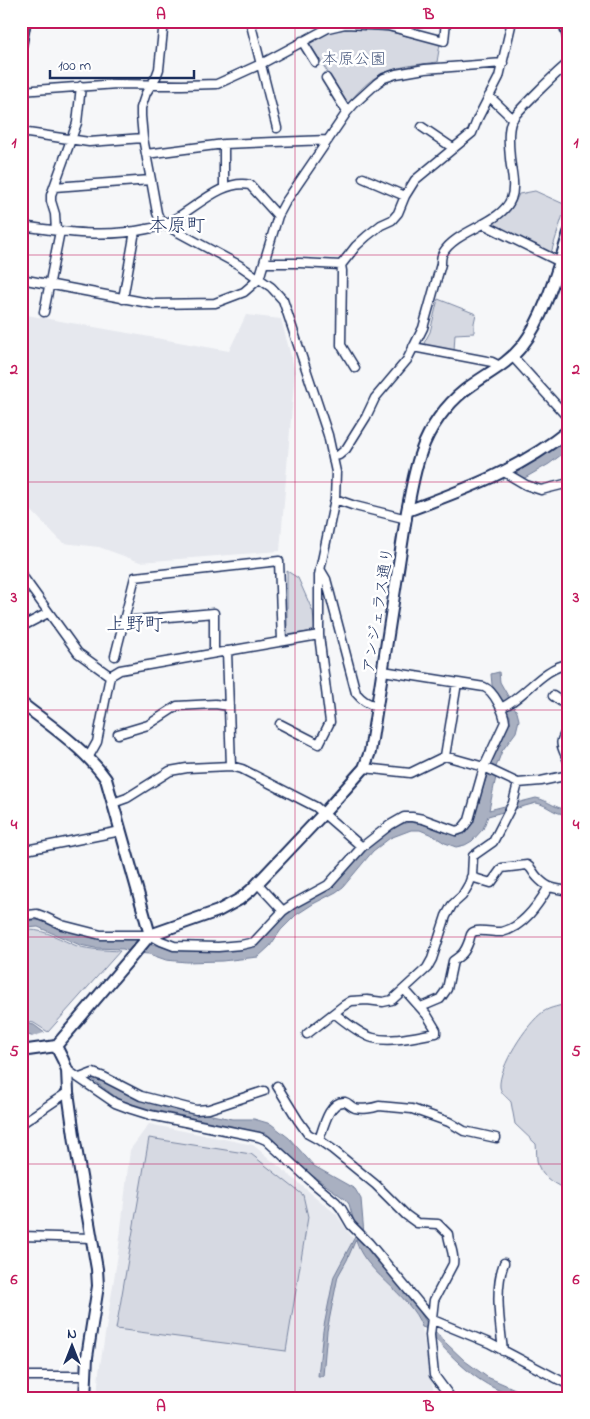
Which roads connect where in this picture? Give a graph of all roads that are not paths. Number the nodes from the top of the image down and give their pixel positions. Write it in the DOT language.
graph roads {
  1 [pos="25,21"];
  2 [pos="164,21"];
  3 [pos="250,21"];
  4 [pos="446,21"];
  5 [pos="512,21"];
  6 [pos="564,21"];
  7 [pos="344,23"];
  8 [pos="569,40"];
  9 [pos="302,41"];
  10 [pos="21,44"];
  11 [pos="315,62"];
  12 [pos="503,63"];
  13 [pos="569,63"];
  14 [pos="261,64"];
  15 [pos="326,78"];
  16 [pos="150,84"];
  17 [pos="81,86"];
  18 [pos="21,91"];
  19 [pos="489,96"];
  20 [pos="347,112"];
  21 [pos="512,119"];
  22 [pos="422,127"];
  23 [pos="277,128"];
  24 [pos="21,132"];
  25 [pos="143,138"];
  26 [pos="71,139"];
  27 [pos="328,140"];
  28 [pos="224,144"];
  29 [pos="453,148"];
  30 [pos="146,154"];
  31 [pos="363,178"];
  32 [pos="151,180"];
  33 [pos="54,187"];
  34 [pos="224,188"];
  35 [pos="406,196"];
  36 [pos="278,216"];
  37 [pos="483,224"];
  38 [pos="165,225"];
  39 [pos="21,226"];
  40 [pos="58,231"];
  41 [pos="135,231"];
  42 [pos="569,233"];
  43 [pos="560,262"];
  44 [pos="264,263"];
  45 [pos="340,265"];
  46 [pos="21,279"];
  47 [pos="259,279"];
  48 [pos="51,284"];
  49 [pos="123,298"];
  50 [pos="44,312"];
  51 [pos="413,347"];
  52 [pos="513,357"];
  53 [pos="500,366"];
  54 [pos="355,368"];
  55 [pos="569,419"];
  56 [pos="569,430"];
  57 [pos="333,457"];
  58 [pos="504,472"];
  59 [pos="569,483"];
  60 [pos="335,500"];
  61 [pos="407,515"];
  62 [pos="320,569"];
  63 [pos="21,574"];
  64 [pos="48,613"];
  65 [pos="124,621"];
  66 [pos="21,627"];
  67 [pos="319,635"];
  68 [pos="282,641"];
  69 [pos="227,651"];
  70 [pos="214,653"];
  71 [pos="115,656"];
  72 [pos="569,664"];
  73 [pos="383,671"];
  74 [pos="110,676"];
  75 [pos="457,683"];
  76 [pos="553,696"];
  77 [pos="21,703"];
  78 [pos="229,706"];
  79 [pos="377,706"];
  80 [pos="503,707"];
  81 [pos="569,707"];
  82 [pos="280,724"];
  83 [pos="569,727"];
  84 [pos="118,734"];
  85 [pos="446,756"];
  86 [pos="88,758"];
  87 [pos="569,763"];
  88 [pos="231,766"];
  89 [pos="485,767"];
  90 [pos="364,768"];
  91 [pos="569,775"];
  92 [pos="518,783"];
  93 [pos="113,802"];
  94 [pos="324,813"];
  95 [pos="121,832"];
  96 [pos="362,847"];
  97 [pos="21,851"];
  98 [pos="472,877"];
  99 [pos="258,884"];
  100 [pos="548,888"];
  101 [pos="569,891"];
  102 [pos="283,911"];
  103 [pos="21,920"];
  104 [pos="149,937"];
  105 [pos="404,989"];
  106 [pos="421,1007"];
  107 [pos="334,1013"];
  108 [pos="307,1034"];
  109 [pos="56,1046"];
  110 [pos="21,1051"];
  111 [pos="66,1070"];
  112 [pos="80,1078"];
  113 [pos="277,1086"];
  114 [pos="264,1090"];
  115 [pos="68,1092"];
  116 [pos="21,1124"];
  117 [pos="496,1138"];
  118 [pos="319,1140"];
  119 [pos="21,1236"];
  120 [pos="92,1238"];
  121 [pos="504,1263"];
  122 [pos="432,1323"];
  123 [pos="503,1350"];
  124 [pos="21,1376"];
  125 [pos="86,1376"];
  126 [pos="569,1385"];
  127 [pos="85,1398"];
  128 [pos="451,1398"];
  1 -- 10 [label="street"];
  2 -- 16 [label="street"];
  3 -- 14 [label="street"];
  4 -- 7 [label="street"];
  5 -- 12 [label="street"];
  6 -- 8 [label="street"];
  7 -- 9 [label="street"];
  9 -- 11 [label="street"];
  9 -- 14 [label="street"];
  12 -- 19 [label="street"];
  12 -- 20 [label="street"];
  13 -- 21 [label="street"];
  14 -- 16 [label="street"];
  14 -- 23 [label="street"];
  15 -- 20 [label="street"];
  16 -- 17 [label="street"];
  16 -- 25 [label="street"];
  17 -- 18 [label="street"];
  17 -- 26 [label="street"];
  19 -- 21 [label="street"];
  19 -- 29 [label="street"];
  20 -- 27 [label="street"];
  21 -- 37 [label="street"];
  22 -- 29 [label="street"];
  24 -- 26 [label="street"];
  25 -- 26 [label="street"];
  25 -- 30 [label="street"];
  26 -- 33 [label="street"];
  27 -- 28 [label="street"];
  27 -- 36 [label="street"];
  28 -- 30 [label="street"];
  28 -- 34 [label="street"];
  29 -- 35 [label="street"];
  30 -- 32 [label="street"];
  31 -- 35 [label="street"];
  32 -- 33 [label="street"];
  32 -- 38 [label="street"];
  33 -- 40 [label="street"];
  34 -- 36 [label="street"];
  34 -- 38 [label="street"];
  35 -- 45 [label="street"];
  36 -- 44 [label="street"];
  37 -- 43 [label="street"];
  37 -- 51 [label="street"];
  38 -- 41 [label="street"];
  38 -- 47 [label="street"];
  39 -- 40 [label="street"];
  40 -- 41 [label="street"];
  40 -- 48 [label="street"];
  41 -- 49 [label="street"];
  42 -- 43 [label="street, アンジェラス通り"];
  43 -- 52 [label="street, アンジェラス通り"];
  44 -- 45 [label="street"];
  44 -- 47 [label="street"];
  45 -- 54 [label="street"];
  46 -- 48 [label="street"];
  47 -- 49 [label="street"];
  47 -- 57 [label="street"];
  48 -- 49 [label="street"];
  48 -- 50 [label="street"];
  51 -- 53 [label="street"];
  51 -- 57 [label="street"];
  52 -- 53 [label="street, アンジェラス通り"];
  52 -- 55 [label="street"];
  53 -- 61 [label="street, アンジェラス通り"];
  56 -- 58 [label="street"];
  57 -- 60 [label="street"];
  58 -- 59 [label="street"];
  58 -- 61 [label="street"];
  60 -- 61 [label="street"];
  60 -- 62 [label="street"];
  61 -- 73 [label="street, アンジェラス通り"];
  62 -- 67 [label="street"];
  62 -- 79 [label="street"];
  63 -- 64 [label="street"];
  64 -- 66 [label="street"];
  64 -- 74 [label="street"];
  65 -- 68 [label="street"];
  65 -- 70 [label="street"];
  65 -- 71 [label="street"];
  67 -- 68 [label="street"];
  67 -- 82 [label="street"];
  68 -- 69 [label="street"];
  69 -- 70 [label="street"];
  69 -- 78 [label="street"];
  70 -- 74 [label="street"];
  72 -- 80 [label="street"];
  73 -- 75 [label="street"];
  73 -- 79 [label="street, アンジェラス通り"];
  74 -- 86 [label="street"];
  75 -- 80 [label="street"];
  75 -- 85 [label="street"];
  76 -- 81 [label="street"];
  77 -- 86 [label="street"];
  78 -- 84 [label="street"];
  78 -- 88 [label="street"];
  79 -- 90 [label="street, アンジェラス通り"];
  80 -- 89 [label="street"];
  83 -- 87 [label="street"];
  85 -- 89 [label="street"];
  85 -- 90 [label="street"];
  86 -- 93 [label="street"];
  88 -- 93 [label="street"];
  88 -- 94 [label="street"];
  89 -- 92 [label="street"];
  89 -- 96 [label="street"];
  90 -- 94 [label="street, アンジェラス通り"];
  91 -- 92 [label="street"];
  92 -- 98 [label="street"];
  93 -- 95 [label="street"];
  94 -- 96 [label="street"];
  94 -- 99 [label="street, アンジェラス通り"];
  95 -- 97 [label="street"];
  95 -- 104 [label="street"];
  96 -- 102 [label="street"];
  98 -- 100 [label="street"];
  98 -- 105 [label="street"];
  99 -- 102 [label="street"];
  99 -- 104 [label="street, アンジェラス通り"];
  100 -- 101 [label="street"];
  100 -- 106 [label="street"];
  102 -- 104 [label="street"];
  103 -- 104 [label="street"];
  104 -- 109 [label="street"];
  105 -- 106 [label="street"];
  105 -- 107 [label="street"];
  106 -- 107 [label="street"];
  107 -- 108 [label="street"];
  109 -- 110 [label="street"];
  109 -- 111 [label="street"];
  111 -- 112 [label="street"];
  111 -- 115 [label="street"];
  112 -- 114 [label="street"];
  112 -- 122 [label="street"];
  113 -- 118 [label="street"];
  115 -- 116 [label="street"];
  115 -- 120 [label="street"];
  117 -- 118 [label="street"];
  118 -- 122 [label="street"];
  119 -- 120 [label="street"];
  120 -- 125 [label="street"];
  121 -- 123 [label="street"];
  122 -- 123 [label="street"];
  122 -- 128 [label="street"];
  123 -- 126 [label="street"];
  124 -- 125 [label="street"];
  125 -- 127 [label="street"];
}
